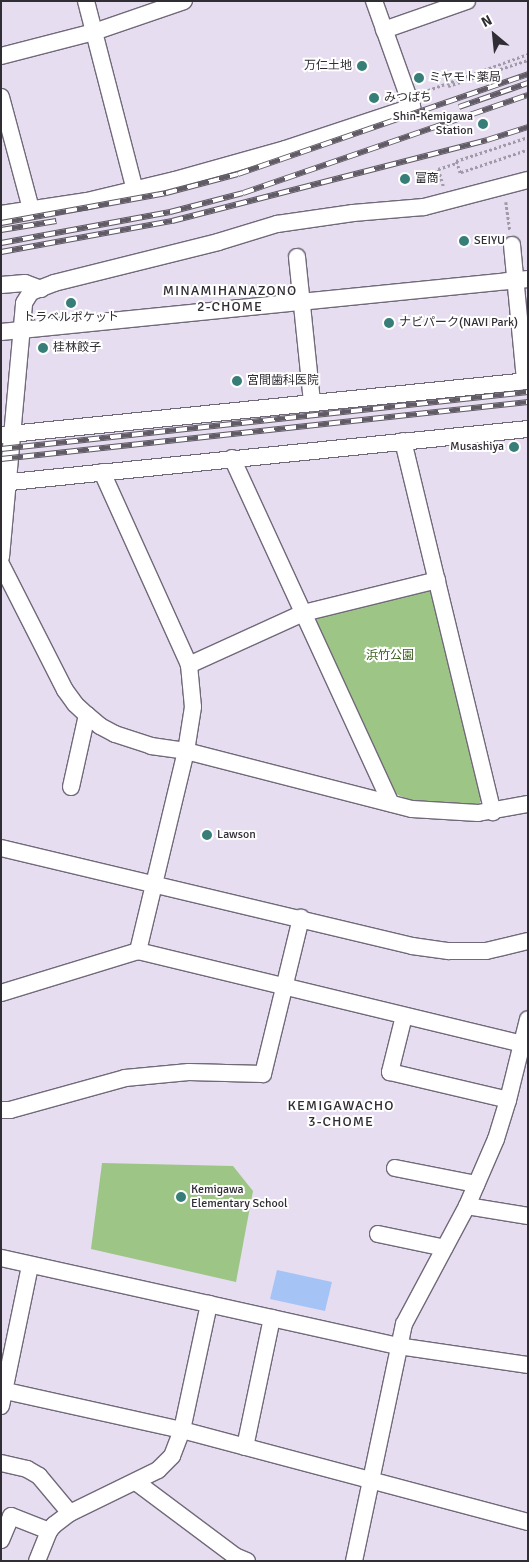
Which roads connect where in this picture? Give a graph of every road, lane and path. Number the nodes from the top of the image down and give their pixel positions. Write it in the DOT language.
graph roads {
  1 [pos="86,1"];
  2 [pos="184,1"];
  3 [pos="374,1"];
  4 [pos="467,1"];
  5 [pos="384,30"];
  6 [pos="94,32"];
  7 [pos="528,54"];
  8 [pos="1,56"];
  9 [pos="528,60"];
  10 [pos="448,86"];
  11 [pos="1,97"];
  12 [pos="408,97"];
  13 [pos="528,137"];
  14 [pos="8,150"];
  15 [pos="525,151"];
  16 [pos="457,163"];
  17 [pos="528,180"];
  18 [pos="443,186"];
  19 [pos="135,190"];
  20 [pos="506,205"];
  21 [pos="31,209"];
  22 [pos="1,214"];
  23 [pos="512,245"];
  24 [pos="297,257"];
  25 [pos="522,280"];
  26 [pos="1,285"];
  27 [pos="41,288"];
  28 [pos="301,302"];
  29 [pos="22,329"];
  30 [pos="1,332"];
  31 [pos="526,381"];
  32 [pos="312,403"];
  33 [pos="528,429"];
  34 [pos="7,434"];
  35 [pos="403,441"];
  36 [pos="232,458"];
  37 [pos="102,472"];
  38 [pos="4,483"];
  39 [pos="1,557"];
  40 [pos="1,564"];
  41 [pos="437,580"];
  42 [pos="303,613"];
  43 [pos="188,665"];
  44 [pos="87,715"];
  45 [pos="186,752"];
  46 [pos="71,787"];
  47 [pos="391,803"];
  48 [pos="528,804"];
  49 [pos="493,812"];
  50 [pos="1,848"];
  51 [pos="153,883"];
  52 [pos="300,918"];
  53 [pos="528,941"];
  54 [pos="138,951"];
  55 [pos="286,987"];
  56 [pos="1,993"];
  57 [pos="404,1016"];
  58 [pos="528,1019"];
  59 [pos="525,1044"];
  60 [pos="508,1100"];
  61 [pos="1,1110"];
  62 [pos="396,1168"];
  63 [pos="476,1184"];
  64 [pos="467,1206"];
  65 [pos="528,1216"];
  66 [pos="378,1234"];
  67 [pos="445,1248"];
  68 [pos="1,1258"];
  69 [pos="30,1266"];
  70 [pos="209,1304"];
  71 [pos="272,1318"];
  72 [pos="398,1346"];
  73 [pos="528,1365"];
  74 [pos="2,1396"];
  75 [pos="182,1430"];
  76 [pos="245,1447"];
  77 [pos="1,1463"];
  78 [pos="371,1480"];
  79 [pos="136,1482"];
  80 [pos="70,1514"];
  81 [pos="528,1522"];
  82 [pos="49,1531"];
  83 [pos="1,1540"];
  84 [pos="37,1561"];
  85 [pos="248,1561"];
  86 [pos="354,1561"];
  1 -- 6 [label="street"];
  2 -- 6 [label="street"];
  3 -- 5 [label="street"];
  4 -- 5 [label="street"];
  5 -- 12 [label="street"];
  6 -- 8 [label="street"];
  6 -- 19 [label="street"];
  7 -- 12 [label="path"];
  9 -- 10 [label="path"];
  11 -- 14 [label="street"];
  12 -- 19 [label="street"];
  13 -- 16 [label="path"];
  14 -- 21 [label="street"];
  15 -- 16 [label="path"];
  16 -- 18 [label="path"];
  17 -- 27 [label="street"];
  19 -- 21 [label="street"];
  20 -- 23 [label="path"];
  21 -- 22 [label="street"];
  23 -- 25 [label="street"];
  24 -- 28 [label="street"];
  25 -- 28 [label="street"];
  25 -- 31 [label="street"];
  26 -- 27 [label="street"];
  27 -- 29 [label="street"];
  28 -- 29 [label="street"];
  28 -- 32 [label="street"];
  29 -- 30 [label="street"];
  29 -- 34 [label="street"];
  31 -- 32 [label="street"];
  32 -- 34 [label="street"];
  33 -- 35 [label="street"];
  34 -- 38 [label="street"];
  35 -- 36 [label="street"];
  35 -- 41 [label="street"];
  36 -- 37 [label="street"];
  36 -- 42 [label="street"];
  37 -- 38 [label="street"];
  37 -- 43 [label="street"];
  38 -- 39 [label="street"];
  40 -- 44 [label="street"];
  41 -- 42 [label="street"];
  41 -- 49 [label="street"];
  42 -- 43 [label="street"];
  42 -- 47 [label="street"];
  43 -- 45 [label="street"];
  44 -- 45 [label="street"];
  44 -- 46 [label="street"];
  45 -- 47 [label="street"];
  45 -- 51 [label="street"];
  47 -- 49 [label="street"];
  48 -- 49 [label="street"];
  50 -- 51 [label="street"];
  51 -- 52 [label="street"];
  51 -- 54 [label="street"];
  52 -- 53 [label="street"];
  52 -- 55 [label="street"];
  54 -- 55 [label="street"];
  54 -- 56 [label="street"];
  55 -- 57 [label="street"];
  55 -- 61 [label="street"];
  57 -- 59 [label="street"];
  57 -- 60 [label="street"];
  58 -- 59 [label="street"];
  59 -- 60 [label="street"];
  60 -- 63 [label="street"];
  62 -- 63 [label="street"];
  63 -- 64 [label="street"];
  64 -- 65 [label="street"];
  64 -- 67 [label="street"];
  66 -- 67 [label="street"];
  67 -- 72 [label="street"];
  68 -- 69 [label="street"];
  69 -- 70 [label="street"];
  69 -- 74 [label="street"];
  70 -- 71 [label="street"];
  70 -- 75 [label="street"];
  71 -- 72 [label="street"];
  71 -- 76 [label="street"];
  72 -- 73 [label="street"];
  72 -- 78 [label="street"];
  74 -- 75 [label="street"];
  75 -- 76 [label="street"];
  75 -- 79 [label="street"];
  76 -- 78 [label="street"];
  77 -- 80 [label="street"];
  78 -- 81 [label="street"];
  78 -- 86 [label="street"];
  79 -- 80 [label="street"];
  79 -- 85 [label="street"];
  80 -- 82 [label="street"];
  82 -- 83 [label="street"];
  82 -- 84 [label="street"];
}
